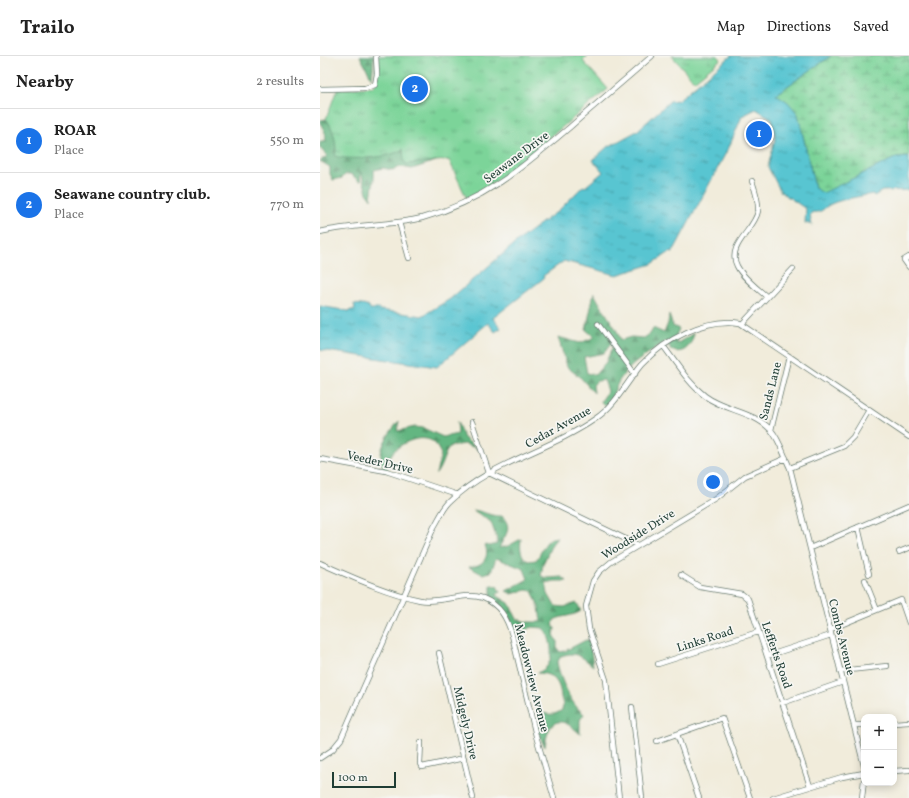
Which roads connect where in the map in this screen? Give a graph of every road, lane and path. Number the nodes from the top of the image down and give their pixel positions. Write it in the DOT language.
graph roads {
  1 [pos="376,56"];
  2 [pos="652,56"];
  3 [pos="320,89"];
  4 [pos="752,181"];
  5 [pos="399,222"];
  6 [pos="320,232"];
  7 [pos="909,257"];
  8 [pos="409,258"];
  9 [pos="909,267"];
  10 [pos="793,269"];
  11 [pos="767,297"];
  12 [pos="598,324"];
  13 [pos="742,324"];
  14 [pos="664,347"];
  15 [pos="789,356"];
  16 [pos="635,374"];
  17 [pos="869,410"];
  18 [pos="472,422"];
  19 [pos="770,430"];
  20 [pos="909,437"];
  21 [pos="786,458"];
  22 [pos="320,459"];
  23 [pos="790,468"];
  24 [pos="489,474"];
  25 [pos="458,495"];
  26 [pos="909,504"];
  27 [pos="858,527"];
  28 [pos="638,545"];
  29 [pos="810,548"];
  30 [pos="909,548"];
  31 [pos="899,552"];
  32 [pos="320,563"];
  33 [pos="869,574"];
  34 [pos="681,575"];
  35 [pos="865,580"];
  36 [pos="405,596"];
  37 [pos="877,610"];
  38 [pos="909,623"];
  39 [pos="831,629"];
  40 [pos="758,632"];
  41 [pos="831,635"];
  42 [pos="439,653"];
  43 [pos="767,656"];
  44 [pos="658,664"];
  45 [pos="887,666"];
  46 [pos="840,671"];
  47 [pos="843,682"];
  48 [pos="782,703"];
  49 [pos="632,707"];
  50 [pos="909,722"];
  51 [pos="897,723"];
  52 [pos="854,725"];
  53 [pos="861,725"];
  54 [pos="677,734"];
  55 [pos="657,740"];
  56 [pos="421,742"];
  57 [pos="861,754"];
  58 [pos="320,758"];
  59 [pos="464,758"];
  60 [pos="909,770"];
  61 [pos="897,771"];
  62 [pos="861,774"];
  63 [pos="810,786"];
  64 [pos="863,786"];
  65 [pos="797,791"];
  66 [pos="474,798"];
  67 [pos="554,798"];
  68 [pos="619,798"];
  69 [pos="642,798"];
  70 [pos="699,798"];
  71 [pos="750,798"];
  72 [pos="773,798"];
  73 [pos="796,798"];
  74 [pos="862,798"];
  1 -- 3 [label="street"];
  2 -- 5 [label="street, Seawane Drive"];
  4 -- 11 [label="street"];
  5 -- 6 [label="street, Seawane Drive"];
  5 -- 8 [label="street"];
  7 -- 9 [label="street"];
  10 -- 11 [label="street"];
  11 -- 13 [label="street"];
  12 -- 16 [label="street"];
  13 -- 14 [label="street, Cedar Avenue"];
  13 -- 15 [label="street"];
  14 -- 16 [label="street, Cedar Avenue"];
  14 -- 19 [label="street"];
  15 -- 17 [label="street"];
  15 -- 19 [label="street, Sands Lane"];
  16 -- 24 [label="street, Cedar Avenue"];
  17 -- 20 [label="street"];
  17 -- 23 [label="street"];
  18 -- 24 [label="street"];
  19 -- 21 [label="street, Combs Avenue"];
  21 -- 23 [label="street, Combs Avenue"];
  21 -- 28 [label="street, Woodside Drive"];
  22 -- 25 [label="street, Veeder Drive"];
  23 -- 29 [label="street, Combs Avenue"];
  24 -- 25 [label="street, Cedar Avenue"];
  24 -- 28 [label="street"];
  25 -- 36 [label="street, Cedar Avenue"];
  26 -- 27 [label="street"];
  27 -- 29 [label="street"];
  27 -- 33 [label="street"];
  28 -- 68 [label="street, Woodside Drive"];
  29 -- 39 [label="street, Combs Avenue"];
  30 -- 31 [label="street"];
  32 -- 36 [label="street, Meadowview Avenue"];
  34 -- 40 [label="street, Lefferts Road"];
  35 -- 37 [label="street"];
  36 -- 58 [label="street, Cedar Avenue"];
  36 -- 67 [label="street, Meadowview Avenue"];
  37 -- 38 [label="street"];
  37 -- 39 [label="street"];
  39 -- 41 [label="street, Combs Avenue"];
  40 -- 43 [label="street, Lefferts Road"];
  40 -- 44 [label="street, Links Road"];
  41 -- 43 [label="street"];
  41 -- 46 [label="street, Combs Avenue"];
  42 -- 59 [label="street, Midgely Drive"];
  43 -- 48 [label="street, Lefferts Road"];
  45 -- 46 [label="street"];
  46 -- 47 [label="street, Combs Avenue"];
  47 -- 48 [label="street"];
  47 -- 52 [label="street, Combs Avenue"];
  48 -- 63 [label="street, Lefferts Road"];
  49 -- 69 [label="street"];
  50 -- 51 [label="street"];
  52 -- 53 [label="street"];
  52 -- 57 [label="street, Combs Avenue"];
  54 -- 55 [label="street"];
  54 -- 70 [label="street"];
  54 -- 71 [label="street"];
  56 -- 59 [label="street"];
  59 -- 66 [label="street, Midgely Drive"];
  60 -- 61 [label="street"];
  62 -- 63 [label="street"];
  63 -- 65 [label="street"];
  64 -- 74 [label="street"];
  65 -- 72 [label="street"];
  65 -- 73 [label="street"];
}
